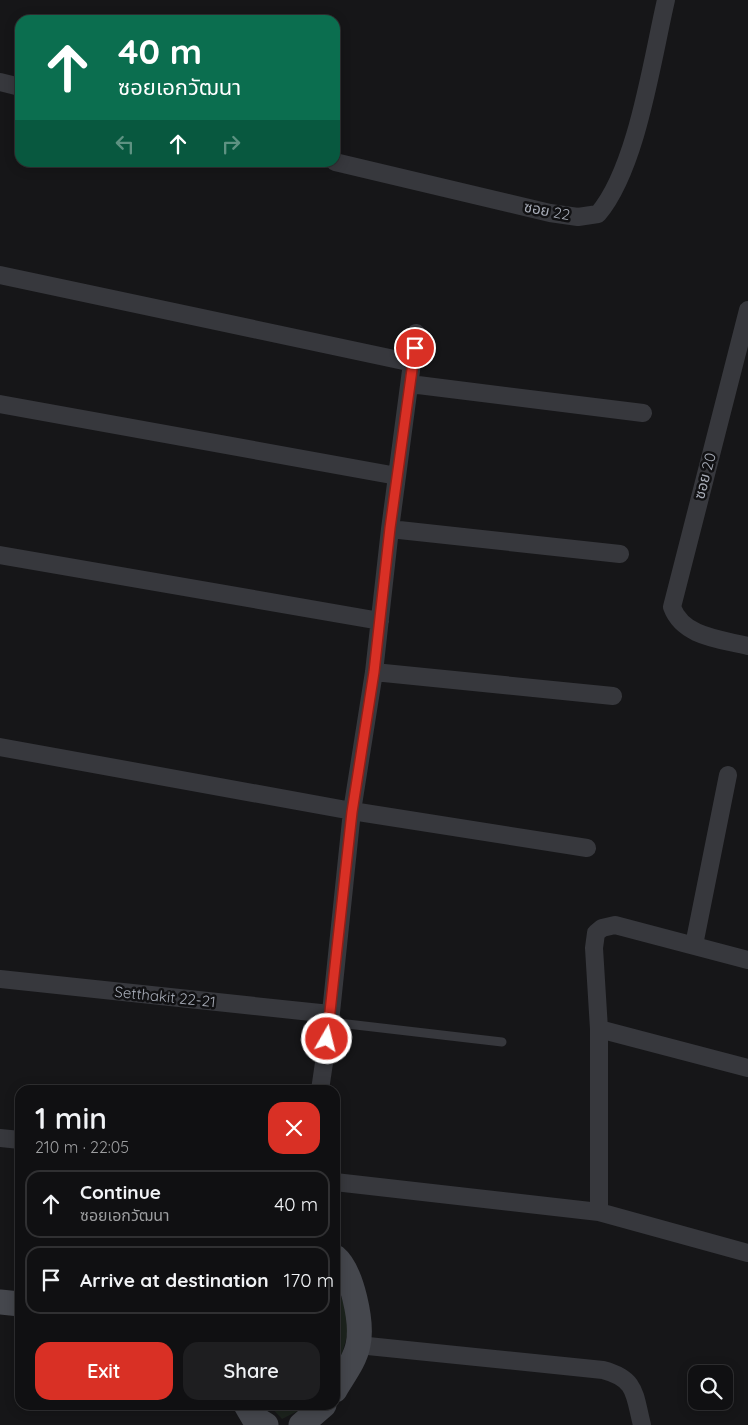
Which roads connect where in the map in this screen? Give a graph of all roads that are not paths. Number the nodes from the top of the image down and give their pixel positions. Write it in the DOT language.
graph roads {
  1 [pos="666,0"];
  2 [pos="0,82"];
  3 [pos="15,86"];
  4 [pos="340,163"];
  5 [pos="0,275"];
  6 [pos="748,310"];
  7 [pos="416,333"];
  8 [pos="413,363"];
  9 [pos="410,384"];
  10 [pos="0,404"];
  11 [pos="643,413"];
  12 [pos="397,476"];
  13 [pos="390,528"];
  14 [pos="620,554"];
  15 [pos="0,555"];
  16 [pos="380,621"];
  17 [pos="748,646"];
  18 [pos="374,672"];
  19 [pos="613,696"];
  20 [pos="0,747"];
  21 [pos="728,775"];
  22 [pos="352,812"];
  23 [pos="587,848"];
  24 [pos="694,946"];
  25 [pos="748,960"];
  26 [pos="0,979"];
  27 [pos="330,1018"];
  28 [pos="599,1029"];
  29 [pos="502,1042"];
  30 [pos="748,1068"];
  31 [pos="321,1085"];
  32 [pos="0,1138"];
  33 [pos="15,1140"];
  34 [pos="340,1183"];
  35 [pos="599,1212"];
  36 [pos="748,1253"];
  37 [pos="340,1264"];
  38 [pos="0,1302"];
  39 [pos="15,1304"];
  40 [pos="358,1345"];
  41 [pos="340,1382"];
  42 [pos="249,1410"];
  43 [pos="318,1410"];
  44 [pos="266,1425"];
  45 [pos="301,1425"];
  46 [pos="642,1425"];
  1 -- 4 [label="street, ซอย 22"];
  2 -- 3 [label="street"];
  5 -- 8 [label="street"];
  6 -- 17 [label="street, ซอย 20"];
  7 -- 8 [label="street"];
  8 -- 9 [label="street"];
  9 -- 11 [label="street"];
  9 -- 12 [label="street"];
  10 -- 12 [label="street"];
  12 -- 13 [label="street"];
  13 -- 14 [label="street"];
  13 -- 16 [label="street"];
  15 -- 16 [label="street"];
  16 -- 18 [label="street"];
  18 -- 19 [label="street"];
  18 -- 22 [label="street"];
  20 -- 22 [label="street"];
  21 -- 24 [label="street"];
  22 -- 23 [label="street"];
  22 -- 27 [label="street"];
  24 -- 25 [label="street"];
  24 -- 28 [label="street"];
  26 -- 27 [label="street, Setthakit 22-21"];
  27 -- 29 [label="lane"];
  27 -- 31 [label="street"];
  28 -- 30 [label="street"];
  28 -- 35 [label="street"];
  32 -- 33 [label="street"];
  34 -- 35 [label="street"];
  35 -- 36 [label="street"];
  37 -- 40 [label="street"];
  38 -- 39 [label="street"];
  40 -- 41 [label="street"];
  40 -- 46 [label="street"];
  42 -- 44 [label="street"];
  43 -- 45 [label="street"];
}
